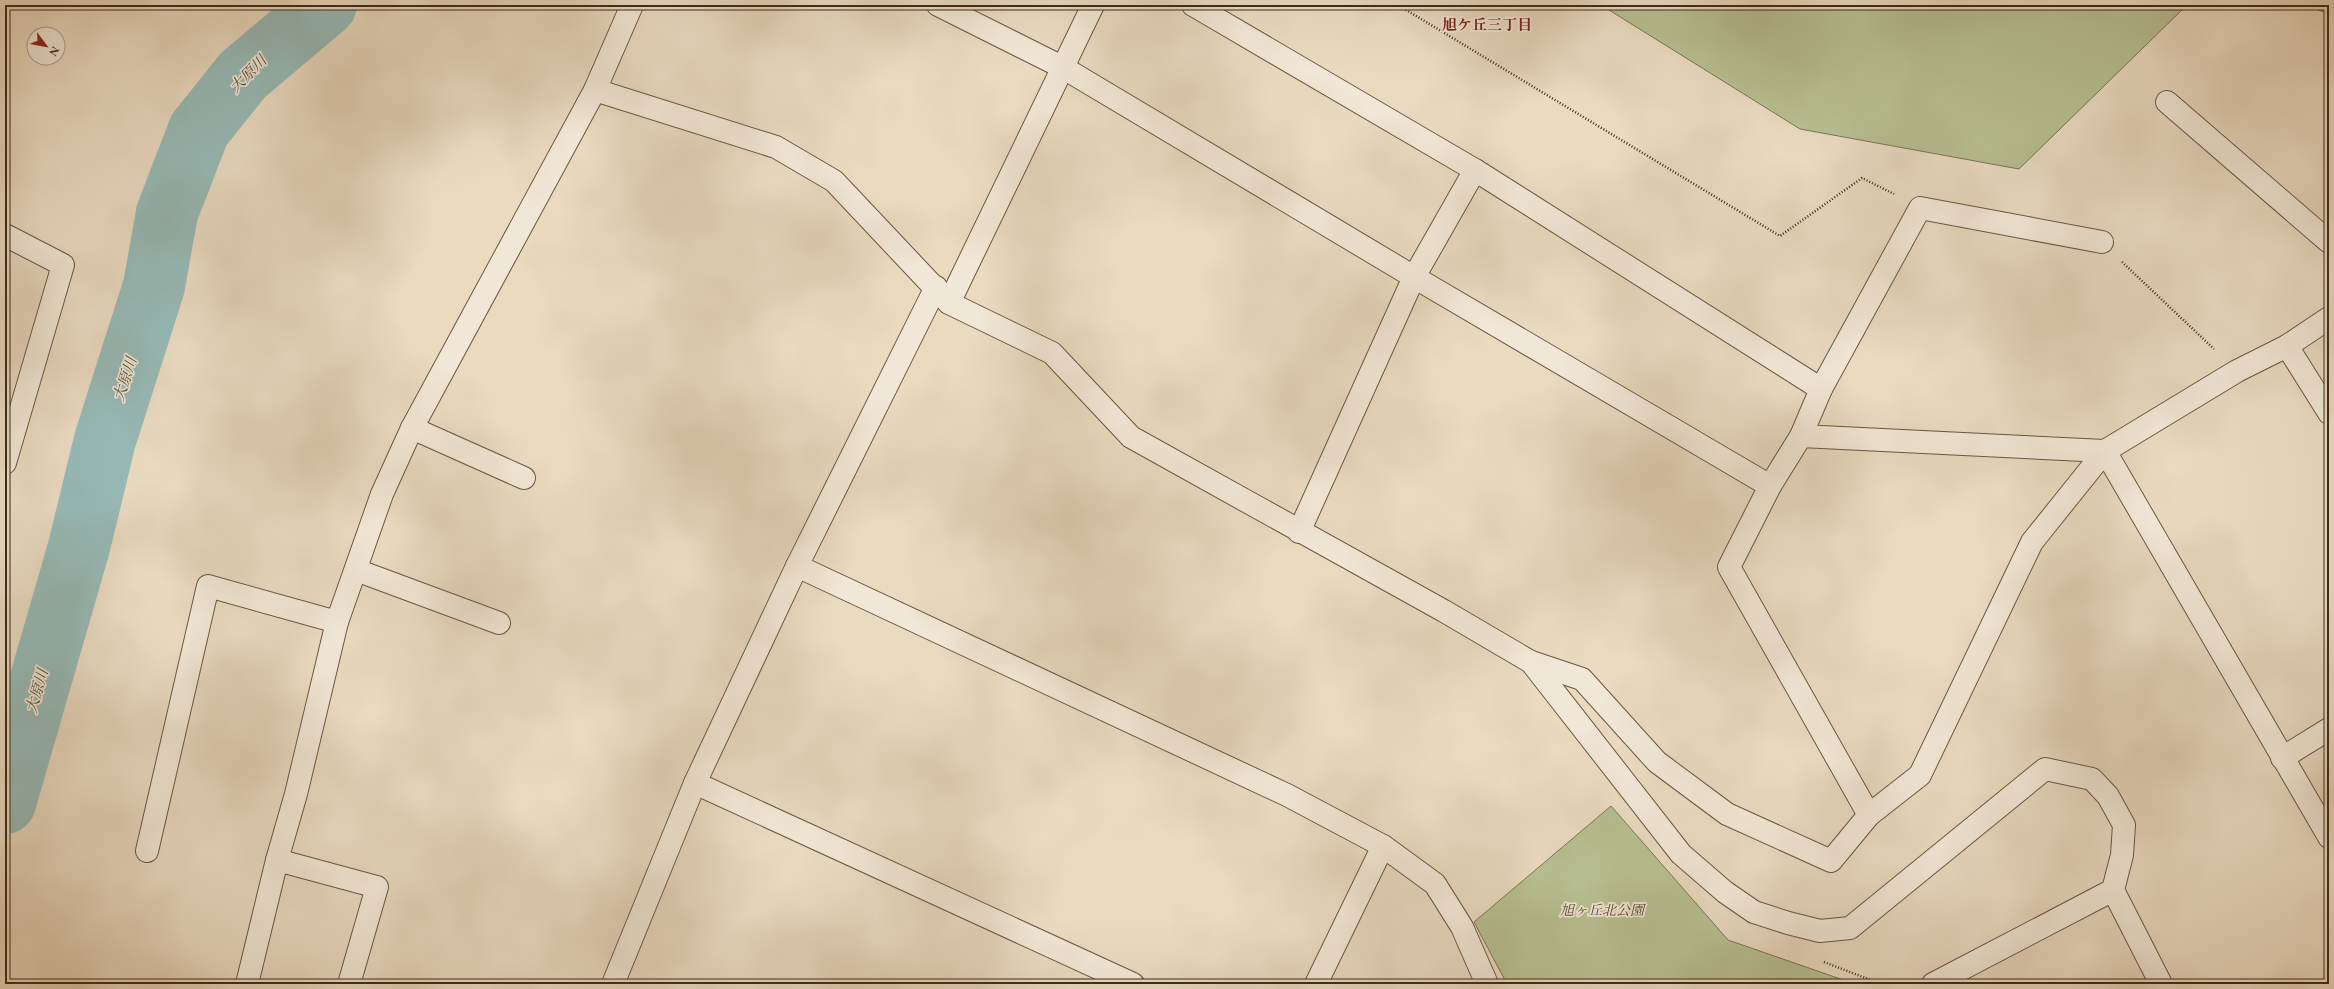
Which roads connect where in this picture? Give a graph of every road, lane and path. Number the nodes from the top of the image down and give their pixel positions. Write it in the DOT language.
graph roads {
  1 [pos="632,5"];
  2 [pos="938,5"];
  3 [pos="1093,5"];
  4 [pos="1192,5"];
  5 [pos="1398,5"];
  6 [pos="1062,67"];
  7 [pos="595,90"];
  8 [pos="2167,102"];
  9 [pos="1475,170"];
  10 [pos="1920,208"];
  11 [pos="5,234"];
  12 [pos="2102,242"];
  13 [pos="2329,242"];
  14 [pos="1414,277"];
  15 [pos="943,295"];
  16 [pos="2329,318"];
  17 [pos="2287,346"];
  18 [pos="2237,371"];
  19 [pos="1821,389"];
  20 [pos="2329,413"];
  21 [pos="412,428"];
  22 [pos="1802,436"];
  23 [pos="2105,452"];
  24 [pos="5,463"];
  25 [pos="524,478"];
  26 [pos="1770,486"];
  27 [pos="1300,532"];
  28 [pos="798,566"];
  29 [pos="356,570"];
  30 [pos="337,622"];
  31 [pos="500,623"];
  32 [pos="1531,662"];
  33 [pos="2329,729"];
  34 [pos="2282,758"];
  35 [pos="696,782"];
  36 [pos="1868,815"];
  37 [pos="2329,837"];
  38 [pos="1383,846"];
  39 [pos="147,851"];
  40 [pos="277,860"];
  41 [pos="2113,890"];
  42 [pos="247,984"];
  43 [pos="349,984"];
  44 [pos="613,984"];
  45 [pos="1133,984"];
  46 [pos="1316,984"];
  47 [pos="1487,984"];
  48 [pos="1933,984"];
  49 [pos="2161,984"];
  1 -- 7 [label="street"];
  2 -- 6 [label="street"];
  3 -- 6 [label="street"];
  4 -- 9 [label="street"];
  5 -- 10 [label="path"];
  6 -- 14 [label="street"];
  6 -- 15 [label="street"];
  7 -- 15 [label="street"];
  7 -- 21 [label="street"];
  8 -- 13 [label="street"];
  9 -- 14 [label="street"];
  9 -- 19 [label="street"];
  10 -- 12 [label="street"];
  10 -- 19 [label="street"];
  11 -- 24 [label="street"];
  12 -- 18 [label="path"];
  14 -- 26 [label="street"];
  14 -- 27 [label="street"];
  15 -- 27 [label="street"];
  15 -- 28 [label="street"];
  16 -- 17 [label="street"];
  17 -- 18 [label="street"];
  17 -- 20 [label="street"];
  18 -- 23 [label="street"];
  19 -- 22 [label="street"];
  21 -- 25 [label="street"];
  21 -- 29 [label="street"];
  22 -- 23 [label="street"];
  22 -- 26 [label="street"];
  23 -- 34 [label="street"];
  23 -- 36 [label="street"];
  26 -- 36 [label="street"];
  27 -- 32 [label="street"];
  28 -- 35 [label="street"];
  28 -- 38 [label="street"];
  29 -- 30 [label="street"];
  29 -- 31 [label="street"];
  30 -- 39 [label="street"];
  30 -- 40 [label="street"];
  32 -- 36 [label="street"];
  32 -- 41 [label="street"];
  33 -- 34 [label="street"];
  34 -- 37 [label="street"];
  35 -- 44 [label="street"];
  35 -- 45 [label="street"];
  38 -- 46 [label="street"];
  38 -- 47 [label="street"];
  40 -- 42 [label="street"];
  40 -- 43 [label="street"];
  41 -- 48 [label="street"];
  41 -- 49 [label="street"];
}
